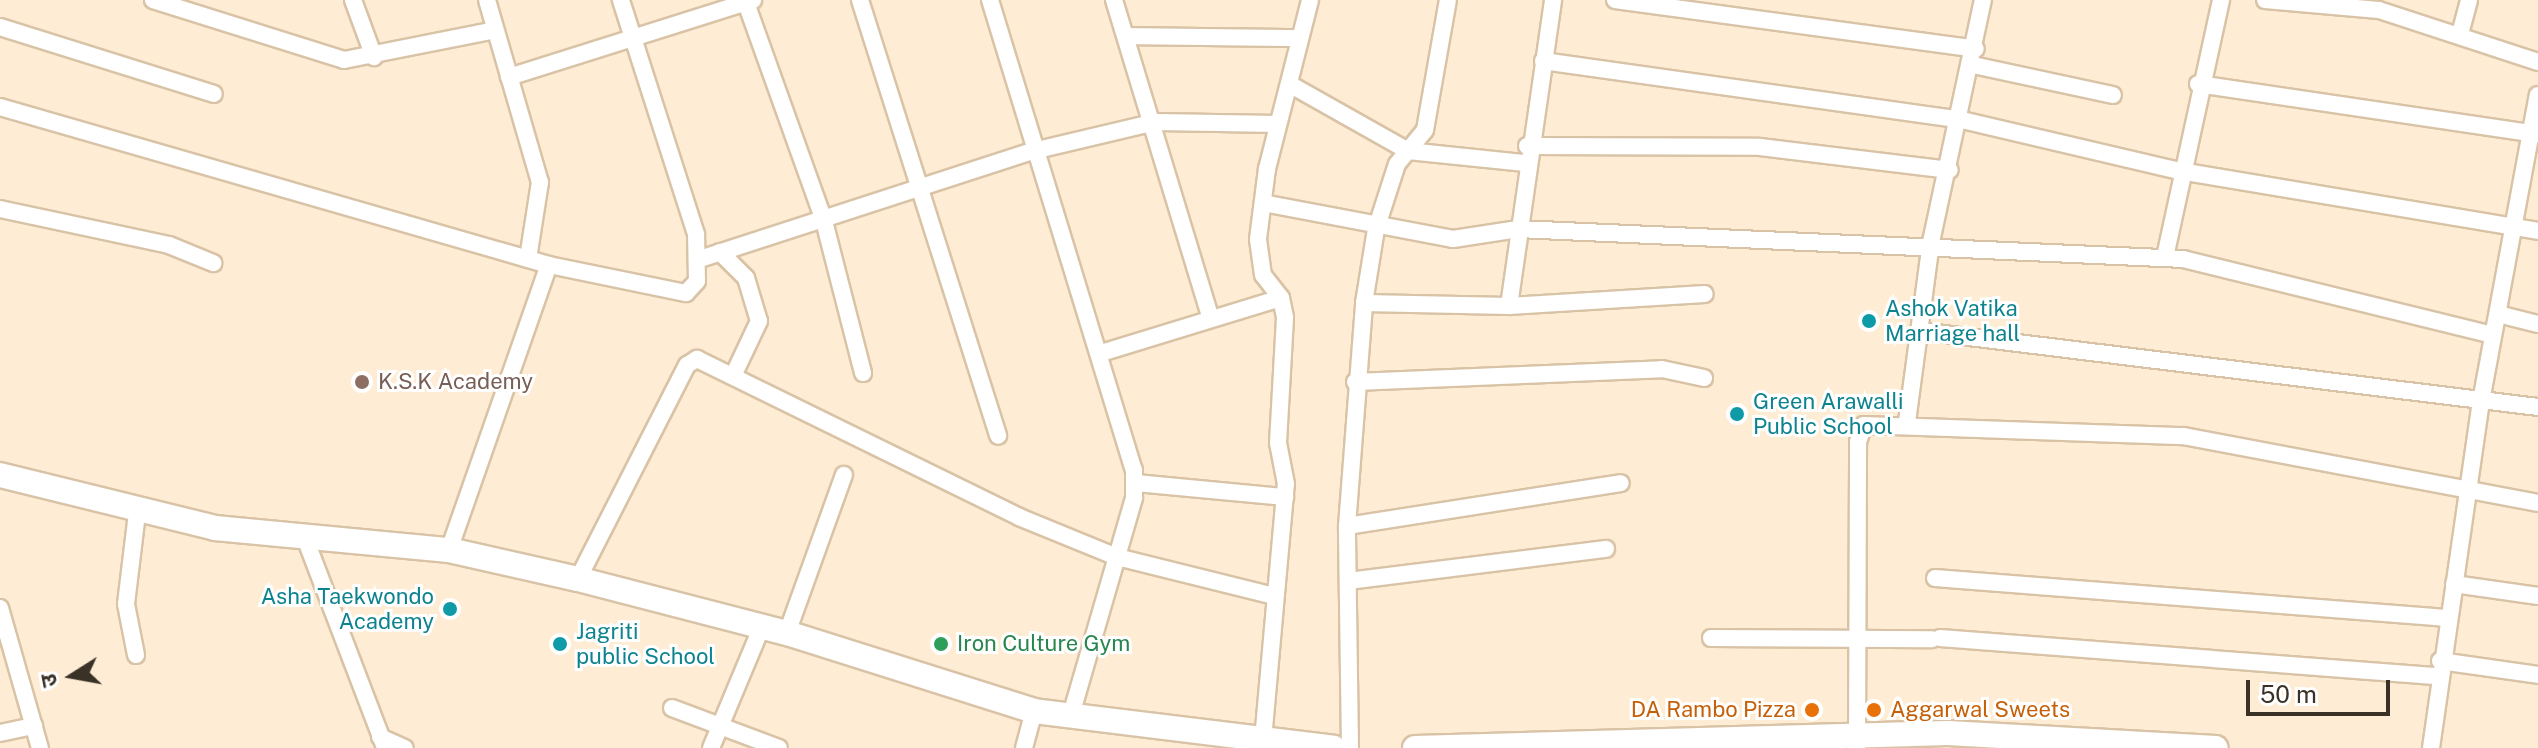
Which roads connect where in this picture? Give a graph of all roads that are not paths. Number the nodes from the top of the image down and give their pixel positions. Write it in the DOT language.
graph roads {
  1 [pos="153,0"];
  2 [pos="353,0"];
  3 [pos="487,0"];
  4 [pos="621,0"];
  5 [pos="860,0"];
  6 [pos="990,0"];
  7 [pos="1114,0"];
  8 [pos="1310,0"];
  9 [pos="1448,0"];
  10 [pos="1553,0"];
  11 [pos="1615,0"];
  12 [pos="1983,0"];
  13 [pos="2221,0"];
  14 [pos="2265,0"];
  15 [pos="2469,0"];
  16 [pos="748,1"];
  17 [pos="2284,1"];
  18 [pos="2380,5"];
  19 [pos="0,27"];
  20 [pos="495,30"];
  21 [pos="632,34"];
  22 [pos="2460,34"];
  23 [pos="1128,36"];
  24 [pos="1300,38"];
  25 [pos="374,57"];
  26 [pos="1975,57"];
  27 [pos="1543,61"];
  28 [pos="2538,62"];
  29 [pos="509,77"];
  30 [pos="2198,84"];
  31 [pos="1291,85"];
  32 [pos="214,94"];
  33 [pos="2113,95"];
  34 [pos="2538,95"];
  35 [pos="0,107"];
  36 [pos="1962,120"];
  37 [pos="1156,122"];
  38 [pos="1278,124"];
  39 [pos="2534,134"];
  40 [pos="1033,151"];
  41 [pos="1408,151"];
  42 [pos="1526,154"];
  43 [pos="1950,170"];
  44 [pos="2180,171"];
  45 [pos="922,187"];
  46 [pos="1263,203"];
  47 [pos="0,209"];
  48 [pos="824,221"];
  49 [pos="2512,225"];
  50 [pos="1376,229"];
  51 [pos="1518,229"];
  52 [pos="2538,231"];
  53 [pos="1931,242"];
  54 [pos="720,252"];
  55 [pos="2165,257"];
  56 [pos="528,259"];
  57 [pos="700,259"];
  58 [pos="213,263"];
  59 [pos="549,265"];
  60 [pos="1705,294"];
  61 [pos="1281,298"];
  62 [pos="1364,303"];
  63 [pos="1509,306"];
  64 [pos="2498,314"];
  65 [pos="1210,316"];
  66 [pos="2538,324"];
  67 [pos="1920,331"];
  68 [pos="2492,335"];
  69 [pos="1101,353"];
  70 [pos="863,373"];
  71 [pos="733,376"];
  72 [pos="1704,378"];
  73 [pos="1355,382"];
  74 [pos="2482,396"];
  75 [pos="2538,407"];
  76 [pos="1907,422"];
  77 [pos="998,436"];
  78 [pos="0,475"];
  79 [pos="844,475"];
  80 [pos="1136,483"];
  81 [pos="1621,483"];
  82 [pos="2470,490"];
  83 [pos="1285,497"];
  84 [pos="2538,503"];
  85 [pos="137,513"];
  86 [pos="1347,526"];
  87 [pos="305,538"];
  88 [pos="1606,549"];
  89 [pos="449,550"];
  90 [pos="1117,557"];
  91 [pos="1935,578"];
  92 [pos="578,579"];
  93 [pos="1348,581"];
  94 [pos="2454,584"];
  95 [pos="1275,596"];
  96 [pos="2538,596"];
  97 [pos="0,608"];
  98 [pos="2447,618"];
  99 [pos="762,626"];
  100 [pos="787,633"];
  101 [pos="1711,638"];
  102 [pos="1858,639"];
  103 [pos="136,655"];
  104 [pos="18,660"];
  105 [pos="0,664"];
  106 [pos="2439,669"];
  107 [pos="2538,675"];
  108 [pos="672,708"];
  109 [pos="1034,711"];
  110 [pos="1071,715"];
  111 [pos="34,726"];
  112 [pos="720,727"];
  113 [pos="0,733"];
  114 [pos="1252,742"];
  115 [pos="1858,742"];
  116 [pos="383,745"];
  117 [pos="1500,747"];
  118 [pos="40,748"];
  119 [pos="405,748"];
  120 [pos="711,748"];
  121 [pos="779,748"];
  122 [pos="1024,748"];
  123 [pos="1334,748"];
  124 [pos="1350,748"];
  125 [pos="1415,748"];
  126 [pos="2216,748"];
  127 [pos="2431,748"];
  1 -- 25 [label="street"];
  2 -- 25 [label="street"];
  3 -- 20 [label="street"];
  4 -- 21 [label="street"];
  5 -- 45 [label="street"];
  6 -- 40 [label="street"];
  7 -- 23 [label="street"];
  8 -- 24 [label="street"];
  9 -- 41 [label="street"];
  10 -- 27 [label="street"];
  11 -- 26 [label="street"];
  12 -- 26 [label="street"];
  13 -- 30 [label="street"];
  14 -- 17 [label="street"];
  15 -- 22 [label="street"];
  16 -- 21 [label="street"];
  16 -- 48 [label="street"];
  17 -- 18 [label="street"];
  18 -- 22 [label="street"];
  19 -- 32 [label="street"];
  20 -- 25 [label="street"];
  20 -- 29 [label="street"];
  21 -- 29 [label="street"];
  21 -- 57 [label="street"];
  22 -- 28 [label="street"];
  23 -- 24 [label="street"];
  23 -- 37 [label="street"];
  24 -- 31 [label="street"];
  26 -- 33 [label="street"];
  26 -- 36 [label="street"];
  27 -- 36 [label="street"];
  27 -- 42 [label="street"];
  29 -- 56 [label="street"];
  30 -- 39 [label="street"];
  30 -- 44 [label="street"];
  31 -- 38 [label="street"];
  31 -- 41 [label="street"];
  34 -- 39 [label="street"];
  35 -- 56 [label="street"];
  36 -- 43 [label="street"];
  36 -- 44 [label="street"];
  37 -- 38 [label="street"];
  37 -- 40 [label="street"];
  37 -- 65 [label="street"];
  38 -- 46 [label="street"];
  39 -- 49 [label="street"];
  40 -- 45 [label="street"];
  40 -- 69 [label="street"];
  41 -- 42 [label="street"];
  41 -- 50 [label="street"];
  42 -- 43 [label="street"];
  42 -- 51 [label="street"];
  43 -- 53 [label="street"];
  44 -- 49 [label="street"];
  44 -- 55 [label="street"];
  45 -- 48 [label="street"];
  45 -- 77 [label="street"];
  46 -- 50 [label="street"];
  46 -- 61 [label="street"];
  47 -- 58 [label="street"];
  48 -- 54 [label="street"];
  48 -- 70 [label="street"];
  49 -- 52 [label="street"];
  49 -- 64 [label="street"];
  50 -- 51 [label="street"];
  50 -- 62 [label="street"];
  51 -- 53 [label="street"];
  51 -- 63 [label="street"];
  53 -- 55 [label="street"];
  53 -- 67 [label="street"];
  54 -- 57 [label="street"];
  54 -- 71 [label="street"];
  55 -- 68 [label="street"];
  56 -- 59 [label="street"];
  57 -- 59 [label="street"];
  59 -- 89 [label="street"];
  60 -- 63 [label="street"];
  61 -- 65 [label="street"];
  61 -- 83 [label="street"];
  62 -- 63 [label="street"];
  62 -- 73 [label="street"];
  64 -- 66 [label="street"];
  64 -- 68 [label="street"];
  65 -- 69 [label="street"];
  67 -- 74 [label="street"];
  67 -- 76 [label="street"];
  68 -- 74 [label="street"];
  69 -- 80 [label="street"];
  71 -- 90 [label="street"];
  71 -- 92 [label="street"];
  72 -- 73 [label="street"];
  73 -- 86 [label="street"];
  74 -- 75 [label="street"];
  74 -- 82 [label="street"];
  76 -- 82 [label="street"];
  76 -- 102 [label="street"];
  78 -- 85 [label="street"];
  79 -- 100 [label="street"];
  80 -- 83 [label="street"];
  80 -- 90 [label="street"];
  81 -- 86 [label="street"];
  82 -- 84 [label="street"];
  82 -- 94 [label="street"];
  83 -- 95 [label="street"];
  85 -- 87 [label="street"];
  85 -- 103 [label="street"];
  86 -- 93 [label="street"];
  87 -- 89 [label="street"];
  87 -- 116 [label="street"];
  88 -- 93 [label="street"];
  89 -- 92 [label="street"];
  90 -- 95 [label="street"];
  90 -- 110 [label="street"];
  91 -- 98 [label="street"];
  92 -- 99 [label="street"];
  93 -- 124 [label="street"];
  94 -- 96 [label="street"];
  94 -- 98 [label="street"];
  95 -- 114 [label="street"];
  97 -- 104 [label="street"];
  98 -- 106 [label="street"];
  99 -- 100 [label="street"];
  99 -- 112 [label="street"];
  100 -- 109 [label="street"];
  101 -- 102 [label="street"];
  102 -- 106 [label="street"];
  102 -- 115 [label="street"];
  104 -- 105 [label="street"];
  104 -- 111 [label="street"];
  106 -- 107 [label="street"];
  106 -- 127 [label="street"];
  108 -- 112 [label="street"];
  109 -- 110 [label="street"];
  109 -- 122 [label="street"];
  110 -- 114 [label="street"];
  111 -- 113 [label="street"];
  111 -- 118 [label="street"];
  112 -- 120 [label="street"];
  112 -- 121 [label="street"];
  114 -- 123 [label="street"];
  115 -- 117 [label="street"];
  115 -- 126 [label="street"];
  116 -- 119 [label="street"];
  117 -- 125 [label="street"];
}
